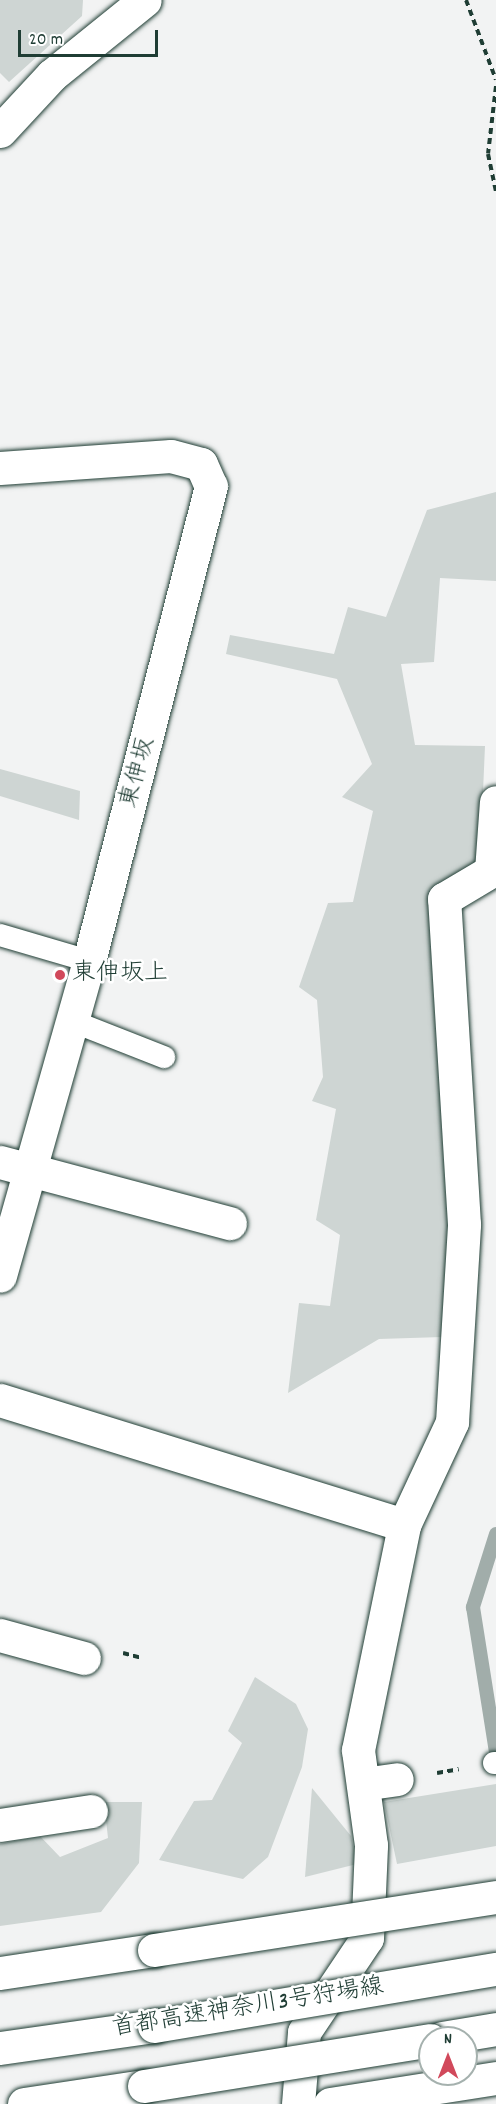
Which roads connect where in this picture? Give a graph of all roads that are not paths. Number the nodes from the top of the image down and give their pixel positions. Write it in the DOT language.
graph roads {
  1 [pos="145,0"];
  2 [pos="0,131"];
  3 [pos="0,468"];
  4 [pos="496,802"];
  5 [pos="0,935"];
  6 [pos="89,961"];
  7 [pos="72,1021"];
  8 [pos="164,1057"];
  9 [pos="15,1166"];
  10 [pos="230,1223"];
  11 [pos="0,1276"];
  12 [pos="0,1400"];
  13 [pos="404,1525"];
  14 [pos="0,1635"];
  15 [pos="84,1658"];
  16 [pos="398,1779"];
  17 [pos="363,1784"];
  18 [pos="91,1811"];
  19 [pos="0,1825"];
  20 [pos="496,1897"];
  21 [pos="496,1969"];
  22 [pos="0,1973"];
  23 [pos="496,2029"];
  24 [pos="478,2032"];
  25 [pos="418,2042"];
  26 [pos="0,2048"];
  27 [pos="496,2078"];
  28 [pos="24,2104"];
  29 [pos="298,2104"];
  30 [pos="330,2104"];
  1 -- 2 [label="main road"];
  3 -- 6 [label="main road, 東伸坂"];
  4 -- 13 [label="main road"];
  5 -- 6 [label="lane"];
  6 -- 7 [label="main road, 東伸坂"];
  7 -- 8 [label="lane"];
  7 -- 9 [label="main road, 東伸坂"];
  9 -- 10 [label="main road"];
  9 -- 11 [label="main road, 東伸坂"];
  12 -- 13 [label="main road"];
  13 -- 17 [label="main road"];
  14 -- 15 [label="main road"];
  16 -- 17 [label="main road"];
  17 -- 29 [label="main road"];
  18 -- 19 [label="main road"];
  20 -- 22 [label="main road, bridge"];
  21 -- 26 [label="main road, 首都高速神奈川3号狩場線, bridge"];
  23 -- 24 [label="main road"];
  25 -- 28 [label="main road, bridge"];
  27 -- 30 [label="main road"];
}
